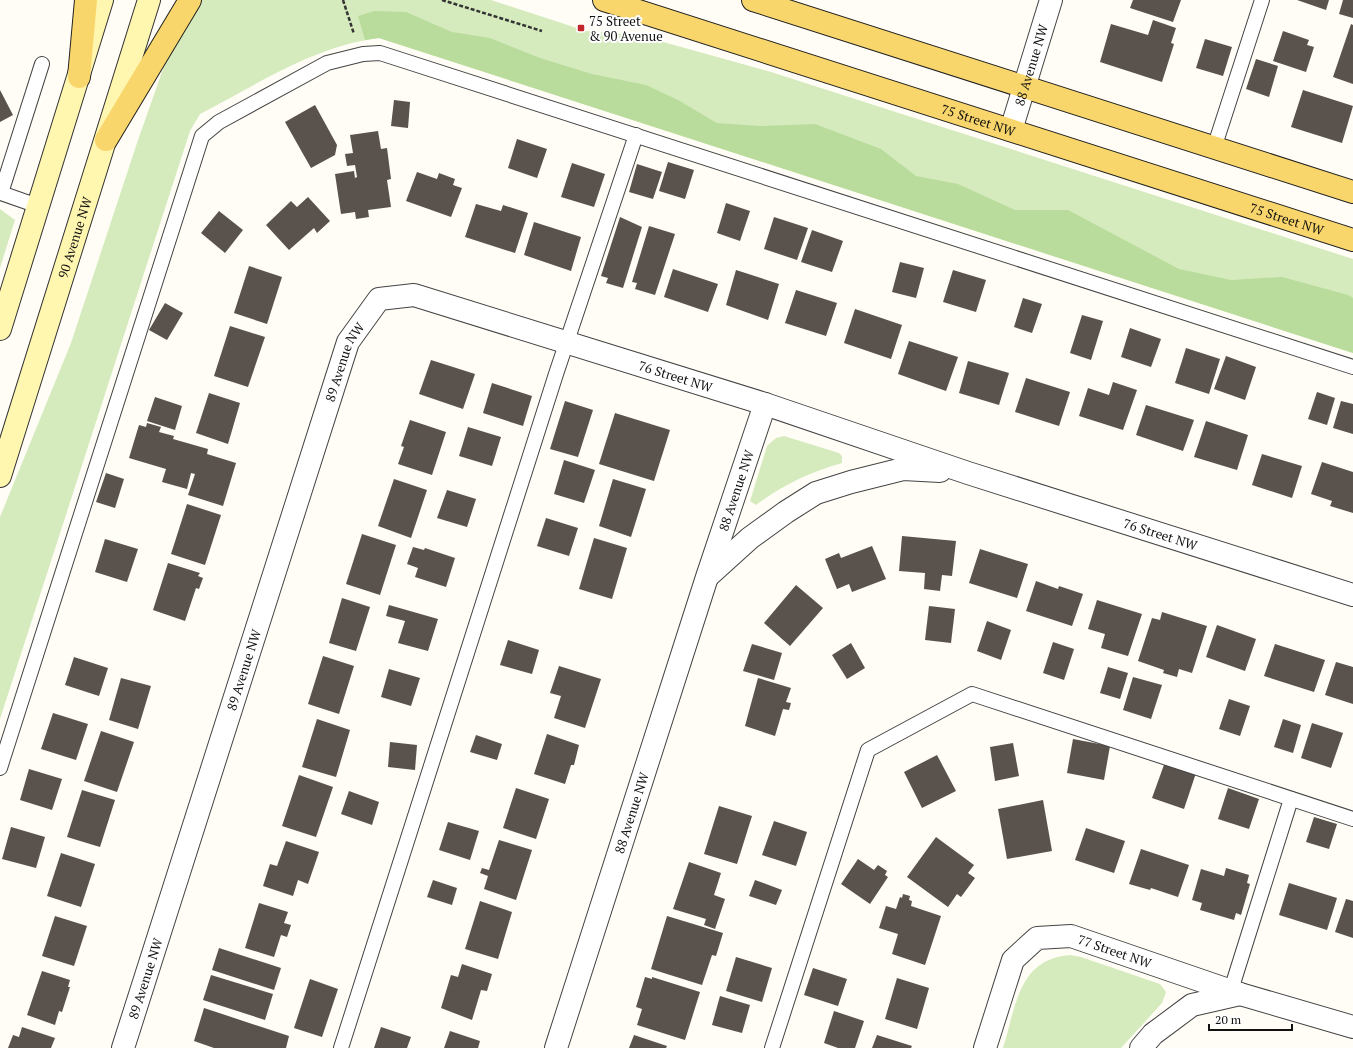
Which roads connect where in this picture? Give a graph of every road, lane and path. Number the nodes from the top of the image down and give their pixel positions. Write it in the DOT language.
graph roads {
  1 [pos="86,0"];
  2 [pos="102,0"];
  3 [pos="149,0"];
  4 [pos="190,0"];
  5 [pos="343,0"];
  6 [pos="442,0"];
  7 [pos="604,0"];
  8 [pos="753,0"];
  9 [pos="1051,0"];
  10 [pos="1262,0"];
  11 [pos="542,31"];
  12 [pos="363,54"];
  13 [pos="42,64"];
  14 [pos="79,77"];
  15 [pos="1024,88"];
  16 [pos="1011,130"];
  17 [pos="636,135"];
  18 [pos="106,140"];
  19 [pos="1214,148"];
  20 [pos="1353,192"];
  21 [pos="38,206"];
  22 [pos="1353,240"];
  23 [pos="379,299"];
  24 [pos="0,328"];
  25 [pos="566,342"];
  26 [pos="1353,367"];
  27 [pos="765,404"];
  28 [pos="968,473"];
  29 [pos="0,476"];
  30 [pos="850,482"];
  31 [pos="707,577"];
  32 [pos="1353,595"];
  33 [pos="0,768"];
  34 [pos="1291,799"];
  35 [pos="1353,819"];
  36 [pos="1235,992"];
  37 [pos="1353,1027"];
  38 [pos="123,1048"];
  39 [pos="341,1048"];
  40 [pos="556,1048"];
  41 [pos="772,1048"];
  42 [pos="985,1048"];
  43 [pos="1141,1048"];
  1 -- 14 [label="main road"];
  2 -- 14 [label="main road"];
  3 -- 18 [label="main road, 90 Avenue NW"];
  4 -- 18 [label="main road"];
  5 -- 12 [label="path"];
  6 -- 11 [label="path"];
  7 -- 16 [label="main road, 75 Street NW"];
  8 -- 15 [label="main road"];
  9 -- 15 [label="street, 88 Avenue NW"];
  10 -- 19 [label="lane"];
  12 -- 17 [label="lane"];
  12 -- 33 [label="lane"];
  13 -- 21 [label="lane"];
  14 -- 21 [label="main road"];
  15 -- 16 [label="street, 88 Avenue NW"];
  15 -- 19 [label="main road"];
  16 -- 22 [label="main road, 75 Street NW"];
  17 -- 25 [label="lane"];
  17 -- 26 [label="lane"];
  18 -- 29 [label="main road, 90 Avenue NW"];
  19 -- 20 [label="main road"];
  21 -- 24 [label="main road"];
  23 -- 25 [label="street, 76 Street NW"];
  23 -- 38 [label="street, 89 Avenue NW"];
  25 -- 27 [label="street, 76 Street NW"];
  25 -- 39 [label="lane"];
  27 -- 28 [label="street, 76 Street NW"];
  27 -- 31 [label="street, 88 Avenue NW"];
  28 -- 30 [label="street, 76 Street NW"];
  28 -- 32 [label="street, 76 Street NW"];
  30 -- 31 [label="street, 88 Avenue NW"];
  31 -- 40 [label="street, 88 Avenue NW"];
  34 -- 35 [label="lane"];
  34 -- 36 [label="lane"];
  34 -- 41 [label="lane"];
  36 -- 37 [label="street, 77 Street NW"];
  36 -- 42 [label="street, 77 Street NW"];
  36 -- 43 [label="street, 77 Street NW"];
}
